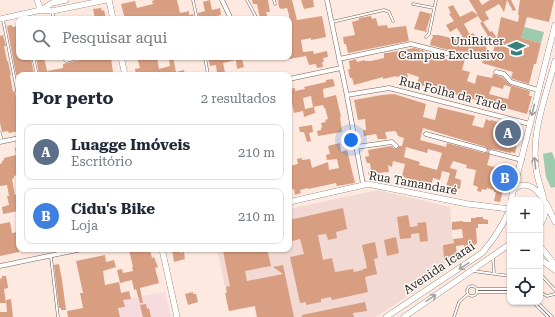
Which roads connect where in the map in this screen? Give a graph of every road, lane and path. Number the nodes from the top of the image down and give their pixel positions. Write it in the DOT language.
graph roads {
  1 [pos="38,0"];
  2 [pos="66,0"];
  3 [pos="106,0"];
  4 [pos="110,0"];
  5 [pos="193,0"];
  6 [pos="222,0"];
  7 [pos="248,0"];
  8 [pos="274,0"];
  9 [pos="326,0"];
  10 [pos="436,0"];
  11 [pos="275,4"];
  12 [pos="413,4"];
  13 [pos="434,8"];
  14 [pos="41,10"];
  15 [pos="52,11"];
  16 [pos="25,16"];
  17 [pos="53,16"];
  18 [pos="113,16"];
  19 [pos="196,16"];
  20 [pos="229,16"];
  21 [pos="256,16"];
  22 [pos="16,17"];
  23 [pos="1,19"];
  24 [pos="392,21"];
  25 [pos="331,22"];
  26 [pos="555,25"];
  27 [pos="426,37"];
  28 [pos="462,57"];
  29 [pos="340,59"];
  30 [pos="34,60"];
  31 [pos="122,60"];
  32 [pos="205,60"];
  33 [pos="555,61"];
  34 [pos="341,68"];
  35 [pos="36,72"];
  36 [pos="124,72"];
  37 [pos="207,72"];
  38 [pos="496,72"];
  39 [pos="292,78"];
  40 [pos="16,87"];
  41 [pos="538,90"];
  42 [pos="347,95"];
  43 [pos="530,124"];
  44 [pos="0,134"];
  45 [pos="426,134"];
  46 [pos="16,139"];
  47 [pos="1,142"];
  48 [pos="396,146"];
  49 [pos="356,147"];
  50 [pos="485,150"];
  51 [pos="490,152"];
  52 [pos="522,160"];
  53 [pos="363,184"];
  54 [pos="513,189"];
  55 [pos="512,197"];
  56 [pos="292,201"];
  57 [pos="544,201"];
  58 [pos="507,209"];
  59 [pos="507,216"];
  60 [pos="543,219"];
  61 [pos="555,222"];
  62 [pos="507,247"];
  63 [pos="543,250"];
  64 [pos="66,252"];
  65 [pos="163,252"];
  66 [pos="50,255"];
  67 [pos="492,257"];
  68 [pos="543,262"];
  69 [pos="555,265"];
  70 [pos="0,266"];
  71 [pos="555,270"];
  72 [pos="472,271"];
  73 [pos="494,273"];
  74 [pos="507,275"];
  75 [pos="543,277"];
  76 [pos="477,290"];
  77 [pos="507,290"];
  78 [pos="555,290"];
  79 [pos="468,294"];
  80 [pos="543,294"];
  81 [pos="555,294"];
  82 [pos="536,305"];
  83 [pos="540,305"];
  84 [pos="58,317"];
  85 [pos="177,317"];
  86 [pos="386,317"];
  87 [pos="404,317"];
  88 [pos="454,317"];
  89 [pos="548,317"];
  90 [pos="552,317"];
  1 -- 14 [label="main road"];
  2 -- 14 [label="main road"];
  3 -- 15 [label="main road"];
  4 -- 18 [label="main road"];
  5 -- 19 [label="lane"];
  6 -- 20 [label="street"];
  7 -- 21 [label="lane"];
  8 -- 11 [label="lane"];
  9 -- 25 [label="street"];
  10 -- 13 [label="lane"];
  12 -- 13 [label="lane"];
  13 -- 27 [label="lane"];
  14 -- 15 [label="main road"];
  14 -- 16 [label="main road"];
  15 -- 17 [label="lane"];
  22 -- 23 [label="main road"];
  23 -- 40 [label="lane"];
  24 -- 25 [label="lane"];
  25 -- 29 [label="street"];
  26 -- 41 [label="main road"];
  28 -- 29 [label="street"];
  29 -- 34 [label="street"];
  30 -- 35 [label="lane"];
  31 -- 36 [label="main road"];
  32 -- 37 [label="lane"];
  57 -- 33 [label="main road, one-way"];
  34 -- 39 [label="street"];
  34 -- 42 [label="street"];
  38 -- 41 [label="street"];
  41 -- 43 [label="main road, one-way"];
  42 -- 43 [label="street, Rua Folha da Tarde"];
  42 -- 49 [label="street"];
  43 -- 52 [label="main road"];
  44 -- 47 [label="lane"];
  45 -- 50 [label="street"];
  46 -- 47 [label="street"];
  48 -- 49 [label="street"];
  49 -- 53 [label="street"];
  51 -- 52 [label="street"];
  52 -- 54 [label="main road"];
  53 -- 56 [label="main road, Rua Tamandaré"];
  53 -- 58 [label="main road, Rua Tamandaré"];
  54 -- 55 [label="main road"];
  54 -- 57 [label="main road"];
  57 -- 60 [label="main road"];
  57 -- 61 [label="main road"];
  59 -- 86 [label="main road, Avenida Icaraí, one-way"];
  62 -- 67 [label="main road, Avenida Icaraí"];
  63 -- 69 [label="main road"];
  64 -- 66 [label="street"];
  65 -- 85 [label="main road"];
  66 -- 70 [label="street"];
  66 -- 84 [label="lane"];
  67 -- 72 [label="main road, Avenida Icaraí"];
  67 -- 73 [label="lane"];
  68 -- 71 [label="main road"];
  72 -- 73 [label="lane"];
  87 -- 72 [label="main road, Avenida Icaraí, one-way"];
  73 -- 74 [label="lane"];
  75 -- 78 [label="lane"];
  76 -- 77 [label="lane"];
  76 -- 79 [label="lane"];
  76 -- 79 [label="lane"];
  79 -- 88 [label="lane"];
  80 -- 81 [label="lane"];
  82 -- 89 [label="lane"];
  83 -- 90 [label="lane"];
}
